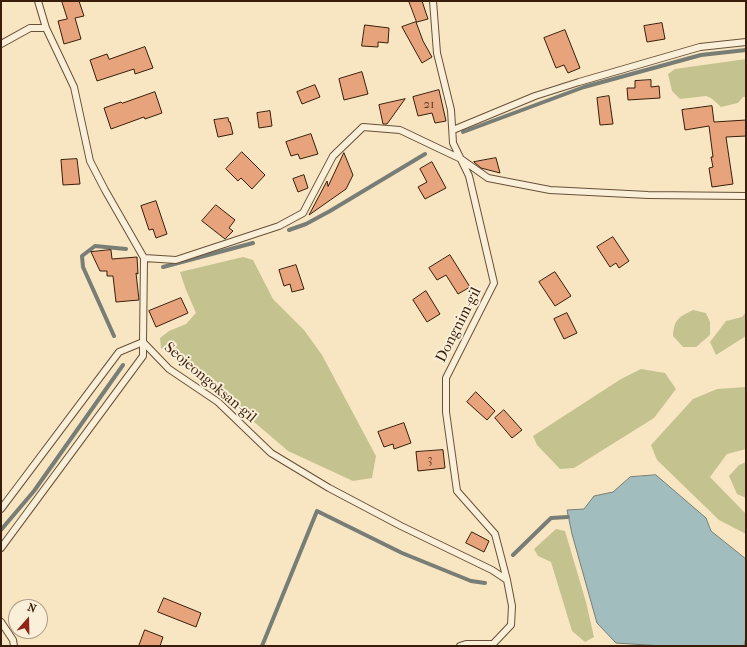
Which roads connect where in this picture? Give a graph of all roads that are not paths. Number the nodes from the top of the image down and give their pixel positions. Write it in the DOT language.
graph roads {
  1 [pos="38,1"];
  2 [pos="433,1"];
  3 [pos="46,28"];
  4 [pos="746,42"];
  5 [pos="1,44"];
  6 [pos="452,130"];
  7 [pos="461,159"];
  8 [pos="746,196"];
  9 [pos="144,258"];
  10 [pos="143,342"];
  11 [pos="1,509"];
  12 [pos="1,548"];
  13 [pos="507,580"];
  14 [pos="1,622"];
  15 [pos="14,646"];
  16 [pos="460,646"];
  1 -- 3 [label="lane"];
  2 -- 6 [label="lane, Dongnim-gil"];
  3 -- 5 [label="lane"];
  3 -- 9 [label="lane"];
  4 -- 6 [label="lane"];
  6 -- 7 [label="lane, Dongnim-gil"];
  7 -- 8 [label="lane"];
  7 -- 9 [label="lane"];
  7 -- 13 [label="lane, Dongnim-gil"];
  9 -- 10 [label="lane, Seojeongoksan-gil"];
  10 -- 11 [label="lane"];
  10 -- 12 [label="lane"];
  10 -- 13 [label="lane, Seojeongoksan-gil"];
  13 -- 16 [label="lane"];
  14 -- 15 [label="lane"];
}
